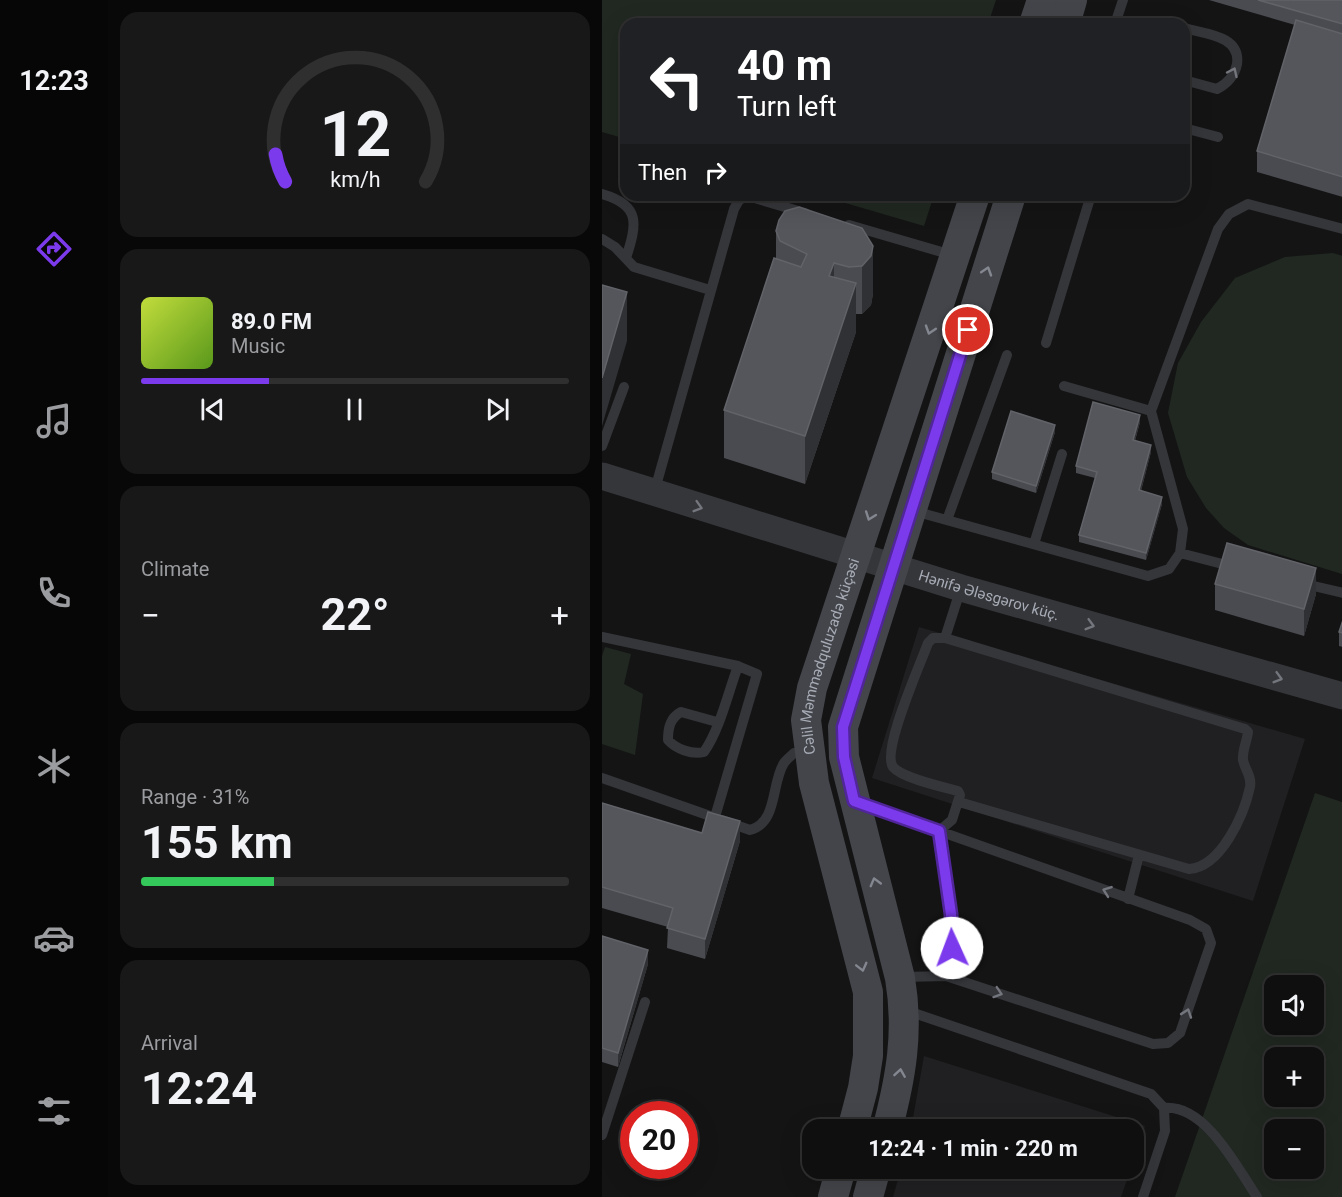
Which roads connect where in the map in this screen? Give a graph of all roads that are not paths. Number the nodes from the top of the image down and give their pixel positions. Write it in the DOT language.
graph roads {
  1 [pos="1042,0"];
  2 [pos="1072,0"];
  3 [pos="1123,0"];
  4 [pos="1036,18"];
  5 [pos="1067,18"];
  6 [pos="1117,18"];
  7 [pos="1190,30"];
  8 [pos="1190,82"];
  9 [pos="1190,130"];
  10 [pos="1218,137"];
  11 [pos="602,194"];
  12 [pos="620,199"];
  13 [pos="624,201"];
  14 [pos="738,201"];
  15 [pos="766,201"];
  16 [pos="973,201"];
  17 [pos="1009,201"];
  18 [pos="1089,201"];
  19 [pos="812,214"];
  20 [pos="834,221"];
  21 [pos="1343,230"];
  22 [pos="602,239"];
  23 [pos="955,255"];
  24 [pos="626,258"];
  25 [pos="710,290"];
  26 [pos="1046,342"];
  27 [pos="1007,355"];
  28 [pos="1064,386"];
  29 [pos="624,387"];
  30 [pos="1151,411"];
  31 [pos="602,446"];
  32 [pos="1062,454"];
  33 [pos="602,476"];
  34 [pos="654,493"];
  35 [pos="911,510"];
  36 [pos="947,520"];
  37 [pos="1034,544"];
  38 [pos="1180,553"];
  39 [pos="857,556"];
  40 [pos="893,567"];
  41 [pos="1249,570"];
  42 [pos="1295,582"];
  43 [pos="961,588"];
  44 [pos="1343,594"];
  45 [pos="602,637"];
  46 [pos="945,638"];
  47 [pos="738,666"];
  48 [pos="1343,696"];
  49 [pos="717,722"];
  50 [pos="810,752"];
  51 [pos="602,778"];
  52 [pos="854,801"];
  53 [pos="959,802"];
  54 [pos="820,804"];
  55 [pos="715,818"];
  56 [pos="939,831"];
  57 [pos="1139,855"];
  58 [pos="1128,899"];
  59 [pos="946,976"];
  60 [pos="900,978"];
  61 [pos="645,1002"];
  62 [pos="905,1010"];
  63 [pos="869,1012"];
  64 [pos="1163,1108"];
  65 [pos="604,1116"];
  66 [pos="855,1119"];
  67 [pos="889,1119"];
  68 [pos="602,1135"];
  69 [pos="837,1179"];
  70 [pos="873,1179"];
  71 [pos="833,1197"];
  72 [pos="868,1197"];
  73 [pos="1143,1197"];
  74 [pos="1257,1197"];
  1 -- 4 [label="main road"];
  2 -- 5 [label="main road"];
  3 -- 6 [label="lane"];
  8 -- 7 [label="lane, one-way"];
  9 -- 10 [label="lane"];
  11 -- 12 [label="lane"];
  13 -- 24 [label="lane"];
  14 -- 25 [label="lane"];
  15 -- 19 [label="lane"];
  16 -- 23 [label="main road, Cəlil Məmmədquluzadə küçəsi"];
  35 -- 17 [label="main road, Cəlil Məmmədquluzadə küçəsi, one-way"];
  18 -- 26 [label="lane"];
  20 -- 23 [label="lane"];
  21 -- 30 [label="lane"];
  22 -- 24 [label="lane"];
  23 -- 39 [label="main road, Cəlil Məmmədquluzadə küçəsi, one-way"];
  24 -- 25 [label="lane"];
  25 -- 34 [label="lane"];
  27 -- 36 [label="lane"];
  28 -- 30 [label="lane"];
  29 -- 31 [label="lane"];
  30 -- 38 [label="lane"];
  32 -- 37 [label="lane"];
  33 -- 34 [label="street, Hənifə Ələsgərov küç."];
  34 -- 39 [label="street, Hənifə Ələsgərov küç., one-way"];
  35 -- 36 [label="lane"];
  35 -- 40 [label="main road, Cəlil Məmmədquluzadə küçəsi"];
  36 -- 37 [label="lane"];
  37 -- 38 [label="lane"];
  38 -- 41 [label="lane"];
  39 -- 40 [label="street, Hənifə Ələsgərov küç."];
  39 -- 50 [label="main road, Cəlil Məmmədquluzadə küçəsi"];
  40 -- 43 [label="street, Hənifə Ələsgərov küç."];
  40 -- 52 [label="main road, Cəlil Məmmədquluzadə küçəsi"];
  42 -- 44 [label="lane"];
  43 -- 46 [label="lane"];
  43 -- 48 [label="street, Hənifə Ələsgərov küç., one-way"];
  45 -- 47 [label="lane"];
  46 -- 53 [label="lane"];
  46 -- 57 [label="lane"];
  47 -- 49 [label="lane"];
  47 -- 55 [label="lane"];
  49 -- 49 [label="lane"];
  50 -- 54 [label="main road, Cəlil Məmmədquluzadə küçəsi"];
  50 -- 55 [label="lane"];
  51 -- 55 [label="lane"];
  52 -- 54 [label="main road"];
  52 -- 56 [label="lane"];
  60 -- 52 [label="main road, Cəlil Məmmədquluzadə küçəsi, one-way"];
  53 -- 56 [label="lane"];
  53 -- 57 [label="lane"];
  54 -- 63 [label="main road, Cəlil Məmmədquluzadə küçəsi, one-way"];
  58 -- 56 [label="lane, one-way"];
  56 -- 59 [label="lane"];
  57 -- 58 [label="lane"];
  59 -- 58 [label="lane, one-way"];
  59 -- 60 [label="lane"];
  60 -- 62 [label="main road, Cəlil Məmmədquluzadə küçəsi"];
  61 -- 65 [label="lane"];
  62 -- 63 [label="main road"];
  62 -- 64 [label="lane"];
  67 -- 62 [label="main road, Cəlil Məmmədquluzadə küçəsi, one-way"];
  63 -- 66 [label="main road, Cəlil Məmmədquluzadə küçəsi"];
  64 -- 73 [label="lane"];
  64 -- 74 [label="lane"];
  65 -- 68 [label="lane"];
  69 -- 71 [label="main road"];
  70 -- 72 [label="main road"];
}
